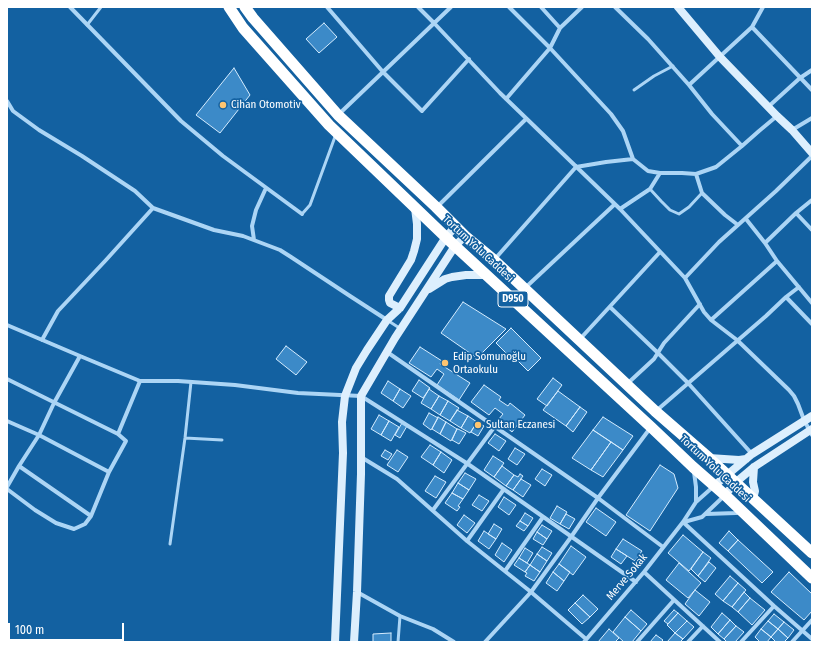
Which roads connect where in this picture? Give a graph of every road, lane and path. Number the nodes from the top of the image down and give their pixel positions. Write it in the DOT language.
graph roads {
  1 [pos="70,7"];
  2 [pos="101,7"];
  3 [pos="228,7"];
  4 [pos="245,7"];
  5 [pos="327,7"];
  6 [pos="418,7"];
  7 [pos="451,7"];
  8 [pos="509,7"];
  9 [pos="541,7"];
  10 [pos="582,7"];
  11 [pos="615,7"];
  12 [pos="678,7"];
  13 [pos="763,7"];
  14 [pos="434,23"];
  15 [pos="87,25"];
  16 [pos="752,27"];
  17 [pos="560,28"];
  18 [pos="550,48"];
  19 [pos="720,57"];
  20 [pos="469,59"];
  21 [pos="673,66"];
  22 [pos="812,70"];
  23 [pos="383,72"];
  24 [pos="800,78"];
  25 [pos="689,84"];
  26 [pos="634,90"];
  27 [pos="812,90"];
  28 [pos="506,100"];
  29 [pos="7,101"];
  30 [pos="768,107"];
  31 [pos="338,115"];
  32 [pos="777,116"];
  33 [pos="812,118"];
  34 [pos="526,119"];
  35 [pos="792,130"];
  36 [pos="336,132"];
  37 [pos="742,146"];
  38 [pos="812,155"];
  39 [pos="633,159"];
  40 [pos="576,167"];
  41 [pos="660,173"];
  42 [pos="696,174"];
  43 [pos="266,188"];
  44 [pos="650,188"];
  45 [pos="702,193"];
  46 [pos="812,200"];
  47 [pos="615,204"];
  48 [pos="436,207"];
  49 [pos="153,208"];
  50 [pos="415,208"];
  51 [pos="620,209"];
  52 [pos="796,213"];
  53 [pos="302,214"];
  54 [pos="746,219"];
  55 [pos="738,225"];
  56 [pos="456,226"];
  57 [pos="812,230"];
  58 [pos="465,236"];
  59 [pos="446,237"];
  60 [pos="254,240"];
  61 [pos="765,243"];
  62 [pos="455,246"];
  63 [pos="660,252"];
  64 [pos="494,260"];
  65 [pos="777,261"];
  66 [pos="487,275"];
  67 [pos="685,278"];
  68 [pos="799,287"];
  69 [pos="525,289"];
  70 [pos="426,290"];
  71 [pos="786,297"];
  72 [pos="812,303"];
  73 [pos="700,304"];
  74 [pos="610,307"];
  75 [pos="400,308"];
  76 [pos="388,320"];
  77 [pos="711,320"];
  78 [pos="812,324"];
  79 [pos="7,325"];
  80 [pos="401,329"];
  81 [pos="42,340"];
  82 [pos="580,340"];
  83 [pos="737,340"];
  84 [pos="387,351"];
  85 [pos="658,353"];
  86 [pos="80,356"];
  87 [pos="7,379"];
  88 [pos="140,381"];
  89 [pos="191,382"];
  90 [pos="688,383"];
  91 [pos="627,384"];
  92 [pos="344,396"];
  93 [pos="361,396"];
  94 [pos="54,403"];
  95 [pos="655,411"];
  96 [pos="812,416"];
  97 [pos="804,420"];
  98 [pos="7,421"];
  99 [pos="495,426"];
  100 [pos="651,427"];
  101 [pos="811,432"];
  102 [pos="118,434"];
  103 [pos="39,435"];
  104 [pos="184,438"];
  105 [pos="222,440"];
  106 [pos="361,457"];
  107 [pos="749,457"];
  108 [pos="709,458"];
  109 [pos="468,464"];
  110 [pos="19,466"];
  111 [pos="693,467"];
  112 [pos="754,467"];
  113 [pos="109,472"];
  114 [pos="726,475"];
  115 [pos="735,483"];
  116 [pos="714,486"];
  117 [pos="7,488"];
  118 [pos="504,489"];
  119 [pos="725,495"];
  120 [pos="598,498"];
  121 [pos="753,499"];
  122 [pos="696,502"];
  123 [pos="433,510"];
  124 [pos="742,512"];
  125 [pos="705,514"];
  126 [pos="90,516"];
  127 [pos="544,517"];
  128 [pos="683,522"];
  129 [pos="571,537"];
  130 [pos="467,541"];
  131 [pos="170,544"];
  132 [pos="663,547"];
  133 [pos="812,553"];
  134 [pos="505,572"];
  135 [pos="644,572"];
  136 [pos="812,578"];
  137 [pos="636,582"];
  138 [pos="357,592"];
  139 [pos="531,592"];
  140 [pos="674,600"];
  141 [pos="774,606"];
  142 [pos="400,616"];
  143 [pos="812,620"];
  144 [pos="702,626"];
  145 [pos="802,630"];
  146 [pos="812,639"];
  147 [pos="585,640"];
  148 [pos="335,642"];
  149 [pos="354,642"];
  150 [pos="398,642"];
  151 [pos="454,642"];
  152 [pos="484,642"];
  153 [pos="637,642"];
  154 [pos="688,642"];
  155 [pos="720,642"];
  156 [pos="741,642"];
  157 [pos="792,642"];
  1 -- 15 [label="street"];
  2 -- 15 [label="lane"];
  3 -- 36 [label="highway, Tortum Yolu Caddesi / D950"];
  4 -- 31 [label="highway, Tortum Yolu Caddesi / D950"];
  5 -- 23 [label="street"];
  6 -- 14 [label="street"];
  7 -- 14 [label="street"];
  8 -- 18 [label="street"];
  9 -- 17 [label="street"];
  10 -- 17 [label="street"];
  11 -- 21 [label="street"];
  12 -- 19 [label="main road"];
  13 -- 16 [label="street"];
  14 -- 20 [label="street"];
  14 -- 23 [label="street"];
  15 -- 43 [label="street"];
  16 -- 19 [label="street"];
  16 -- 24 [label="street"];
  17 -- 18 [label="street"];
  18 -- 28 [label="street"];
  18 -- 39 [label="street"];
  19 -- 25 [label="street"];
  19 -- 30 [label="main road"];
  20 -- 23 [label="street"];
  20 -- 28 [label="street"];
  21 -- 25 [label="street"];
  21 -- 26 [label="lane"];
  22 -- 24 [label="street"];
  23 -- 31 [label="street"];
  24 -- 27 [label="street"];
  24 -- 30 [label="street"];
  25 -- 37 [label="street"];
  28 -- 34 [label="street"];
  29 -- 49 [label="street"];
  30 -- 32 [label="main road"];
  31 -- 48 [label="highway, Tortum Yolu Caddesi / D950"];
  32 -- 35 [label="main road"];
  32 -- 37 [label="street"];
  33 -- 35 [label="street"];
  34 -- 40 [label="street"];
  34 -- 48 [label="street"];
  35 -- 38 [label="main road"];
  36 -- 50 [label="highway, Tortum Yolu Caddesi / D950"];
  36 -- 53 [label="lane"];
  37 -- 42 [label="street"];
  38 -- 54 [label="street"];
  39 -- 40 [label="street"];
  39 -- 41 [label="street"];
  40 -- 47 [label="street"];
  40 -- 64 [label="street"];
  41 -- 42 [label="street"];
  41 -- 44 [label="street"];
  42 -- 45 [label="street"];
  43 -- 53 [label="street"];
  43 -- 60 [label="street"];
  44 -- 45 [label="lane"];
  44 -- 51 [label="street"];
  45 -- 55 [label="street"];
  46 -- 52 [label="street"];
  47 -- 51 [label="street"];
  47 -- 69 [label="street"];
  48 -- 56 [label="highway, Tortum Yolu Caddesi / D950"];
  49 -- 60 [label="street"];
  49 -- 81 [label="street"];
  50 -- 59 [label="highway, Tortum Yolu Caddesi / D950"];
  50 -- 75 [label="main road"];
  51 -- 63 [label="street"];
  52 -- 57 [label="street"];
  52 -- 61 [label="street"];
  54 -- 55 [label="street"];
  54 -- 61 [label="street"];
  55 -- 67 [label="street"];
  56 -- 58 [label="highway, Tortum Yolu Caddesi / D950"];
  56 -- 59 [label="main road"];
  58 -- 62 [label="main road"];
  58 -- 64 [label="highway, Tortum Yolu Caddesi / D950"];
  59 -- 62 [label="highway, Tortum Yolu Caddesi / D950"];
  59 -- 75 [label="main road"];
  60 -- 76 [label="street"];
  61 -- 65 [label="street"];
  62 -- 66 [label="highway, Tortum Yolu Caddesi / D950"];
  62 -- 70 [label="main road"];
  63 -- 67 [label="street"];
  63 -- 74 [label="street"];
  64 -- 69 [label="highway, Tortum Yolu Caddesi / D950"];
  65 -- 68 [label="street"];
  65 -- 77 [label="street"];
  66 -- 70 [label="main road"];
  66 -- 100 [label="highway, Tortum Yolu Caddesi / D950"];
  67 -- 73 [label="street"];
  68 -- 71 [label="street"];
  68 -- 72 [label="street"];
  69 -- 82 [label="highway, Tortum Yolu Caddesi / D950"];
  70 -- 80 [label="main road"];
  71 -- 78 [label="street"];
  71 -- 83 [label="street"];
  73 -- 77 [label="street"];
  73 -- 85 [label="street"];
  74 -- 82 [label="street"];
  74 -- 85 [label="street"];
  75 -- 76 [label="main road"];
  76 -- 80 [label="lane"];
  76 -- 92 [label="main road"];
  77 -- 83 [label="street"];
  79 -- 81 [label="street"];
  80 -- 84 [label="main road"];
  81 -- 86 [label="street"];
  82 -- 91 [label="highway, Tortum Yolu Caddesi / D950"];
  83 -- 90 [label="street"];
  83 -- 97 [label="street"];
  84 -- 93 [label="main road"];
  84 -- 99 [label="street"];
  85 -- 90 [label="street"];
  85 -- 91 [label="street"];
  86 -- 88 [label="street"];
  86 -- 94 [label="street"];
  87 -- 94 [label="street"];
  88 -- 89 [label="street"];
  88 -- 102 [label="street"];
  89 -- 92 [label="street"];
  89 -- 104 [label="lane"];
  90 -- 95 [label="street"];
  90 -- 107 [label="street"];
  91 -- 95 [label="highway, Tortum Yolu Caddesi / D950"];
  92 -- 93 [label="street"];
  92 -- 148 [label="main road"];
  93 -- 106 [label="main road"];
  93 -- 109 [label="street"];
  94 -- 102 [label="street"];
  94 -- 103 [label="street"];
  95 -- 108 [label="highway, Tortum Yolu Caddesi / D950"];
  96 -- 97 [label="main road"];
  97 -- 101 [label="street"];
  97 -- 107 [label="main road"];
  98 -- 103 [label="street"];
  99 -- 109 [label="street"];
  99 -- 120 [label="street"];
  100 -- 111 [label="highway, Tortum Yolu Caddesi / D950"];
  100 -- 120 [label="street"];
  101 -- 112 [label="main road"];
  102 -- 113 [label="street"];
  103 -- 110 [label="street"];
  103 -- 113 [label="street"];
  104 -- 105 [label="lane"];
  104 -- 131 [label="lane"];
  106 -- 123 [label="street"];
  106 -- 138 [label="main road"];
  107 -- 108 [label="main road"];
  107 -- 114 [label="main road"];
  108 -- 114 [label="highway, Tortum Yolu Caddesi / D950"];
  109 -- 118 [label="street"];
  109 -- 123 [label="street"];
  110 -- 117 [label="street"];
  110 -- 126 [label="street"];
  111 -- 116 [label="highway, Tortum Yolu Caddesi / D950"];
  111 -- 122 [label="street"];
  112 -- 115 [label="main road"];
  112 -- 121 [label="main road"];
  113 -- 126 [label="street"];
  114 -- 115 [label="highway, Tortum Yolu Caddesi / D950"];
  114 -- 116 [label="main road"];
  115 -- 119 [label="main road"];
  115 -- 121 [label="highway, Tortum Yolu Caddesi / D950"];
  116 -- 119 [label="highway, Tortum Yolu Caddesi / D950"];
  116 -- 122 [label="street, Merve Sokak"];
  117 -- 126 [label="street"];
  118 -- 127 [label="street"];
  118 -- 130 [label="street"];
  119 -- 124 [label="highway, Tortum Yolu Caddesi / D950"];
  119 -- 125 [label="street"];
  120 -- 129 [label="street"];
  120 -- 132 [label="street"];
  121 -- 133 [label="highway, Tortum Yolu Caddesi / D950"];
  122 -- 128 [label="street, Merve Sokak"];
  123 -- 130 [label="street"];
  124 -- 125 [label="street"];
  124 -- 136 [label="highway, Tortum Yolu Caddesi / D950"];
  125 -- 128 [label="street"];
  127 -- 129 [label="street"];
  127 -- 134 [label="street"];
  128 -- 132 [label="street, Merve Sokak"];
  128 -- 141 [label="street"];
  129 -- 137 [label="street"];
  129 -- 139 [label="street"];
  130 -- 134 [label="street"];
  132 -- 135 [label="street, Merve Sokak"];
  134 -- 139 [label="street"];
  135 -- 137 [label="street, Merve Sokak"];
  135 -- 140 [label="street"];
  137 -- 147 [label="street, Merve Sokak"];
  138 -- 142 [label="street"];
  138 -- 149 [label="main road"];
  139 -- 147 [label="street"];
  139 -- 152 [label="street"];
  140 -- 144 [label="street"];
  140 -- 153 [label="street"];
  141 -- 145 [label="street"];
  141 -- 156 [label="street"];
  142 -- 150 [label="lane"];
  142 -- 151 [label="street"];
  143 -- 145 [label="street"];
  144 -- 154 [label="street"];
  144 -- 155 [label="street"];
  145 -- 146 [label="street"];
  145 -- 157 [label="street"];
}
